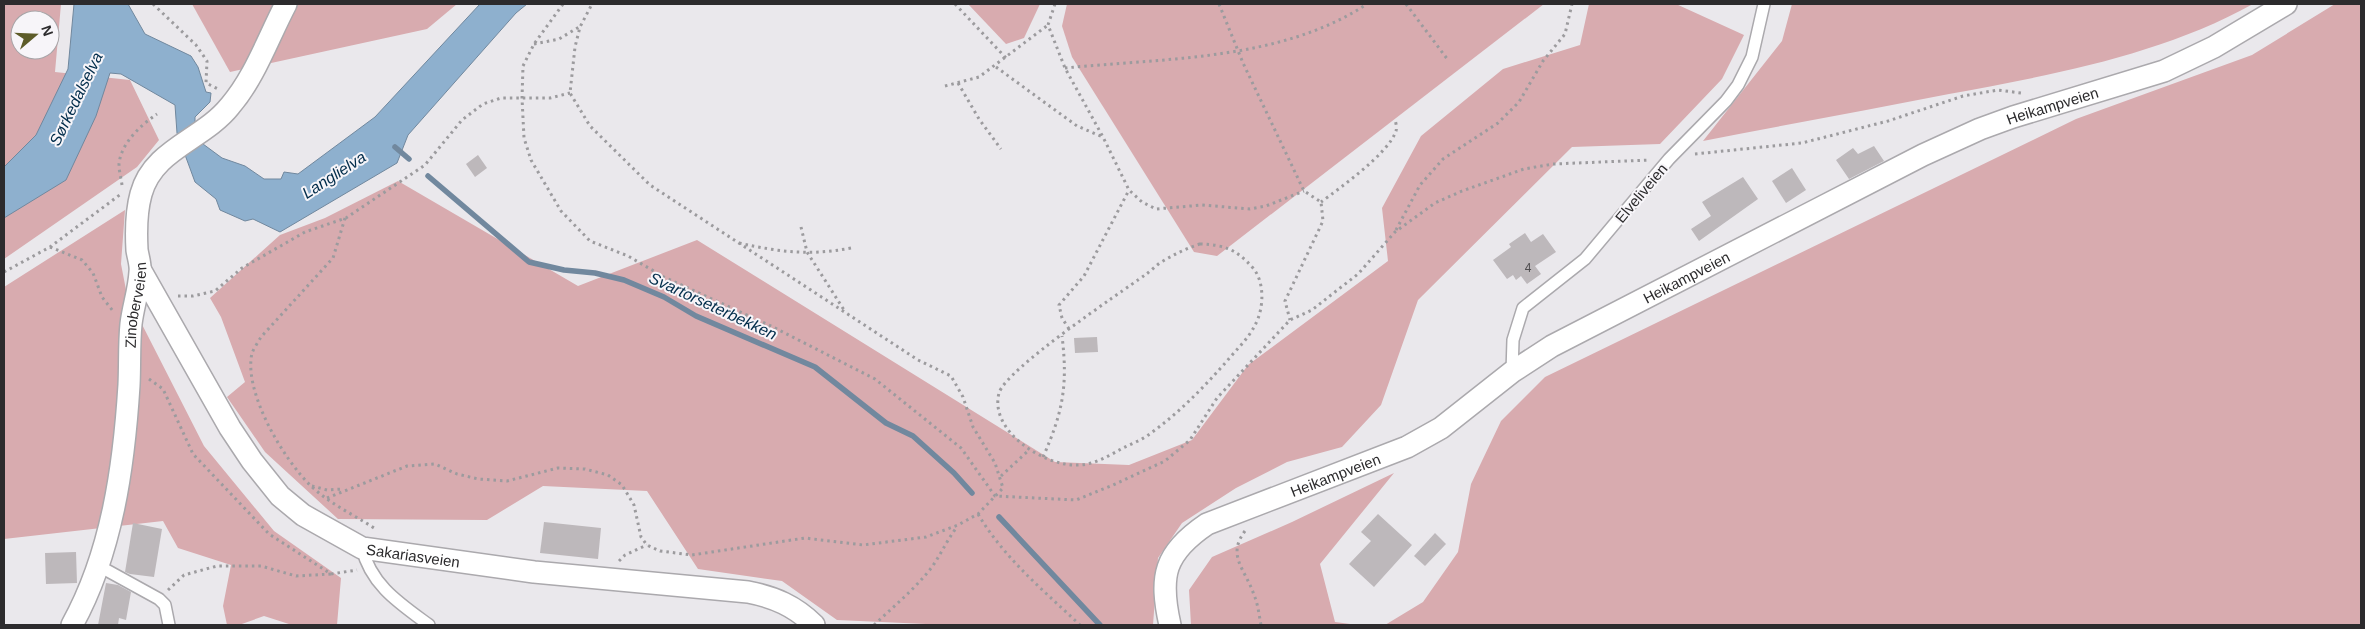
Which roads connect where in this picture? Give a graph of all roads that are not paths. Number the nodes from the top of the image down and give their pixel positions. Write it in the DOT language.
graph roads {
  1 [pos="286,4"];
  2 [pos="1764,4"];
  3 [pos="2286,4"];
  4 [pos="141,270"];
  5 [pos="1512,372"];
  6 [pos="364,557"];
  7 [pos="99,566"];
  8 [pos="72,625"];
  9 [pos="169,625"];
  10 [pos="429,625"];
  11 [pos="814,625"];
  12 [pos="1170,625"];
  1 -- 4 [label="street, Zinoberveien"];
  2 -- 5 [label="lane, Elveliveien"];
  3 -- 5 [label="street, Heikampveien"];
  4 -- 6 [label="street, Sakariasveien"];
  4 -- 7 [label="street, Zinoberveien"];
  5 -- 12 [label="street, Heikampveien"];
  6 -- 10 [label="lane"];
  6 -- 11 [label="street, Sakariasveien"];
  7 -- 8 [label="street, Zinoberveien"];
  7 -- 9 [label="lane"];
}
